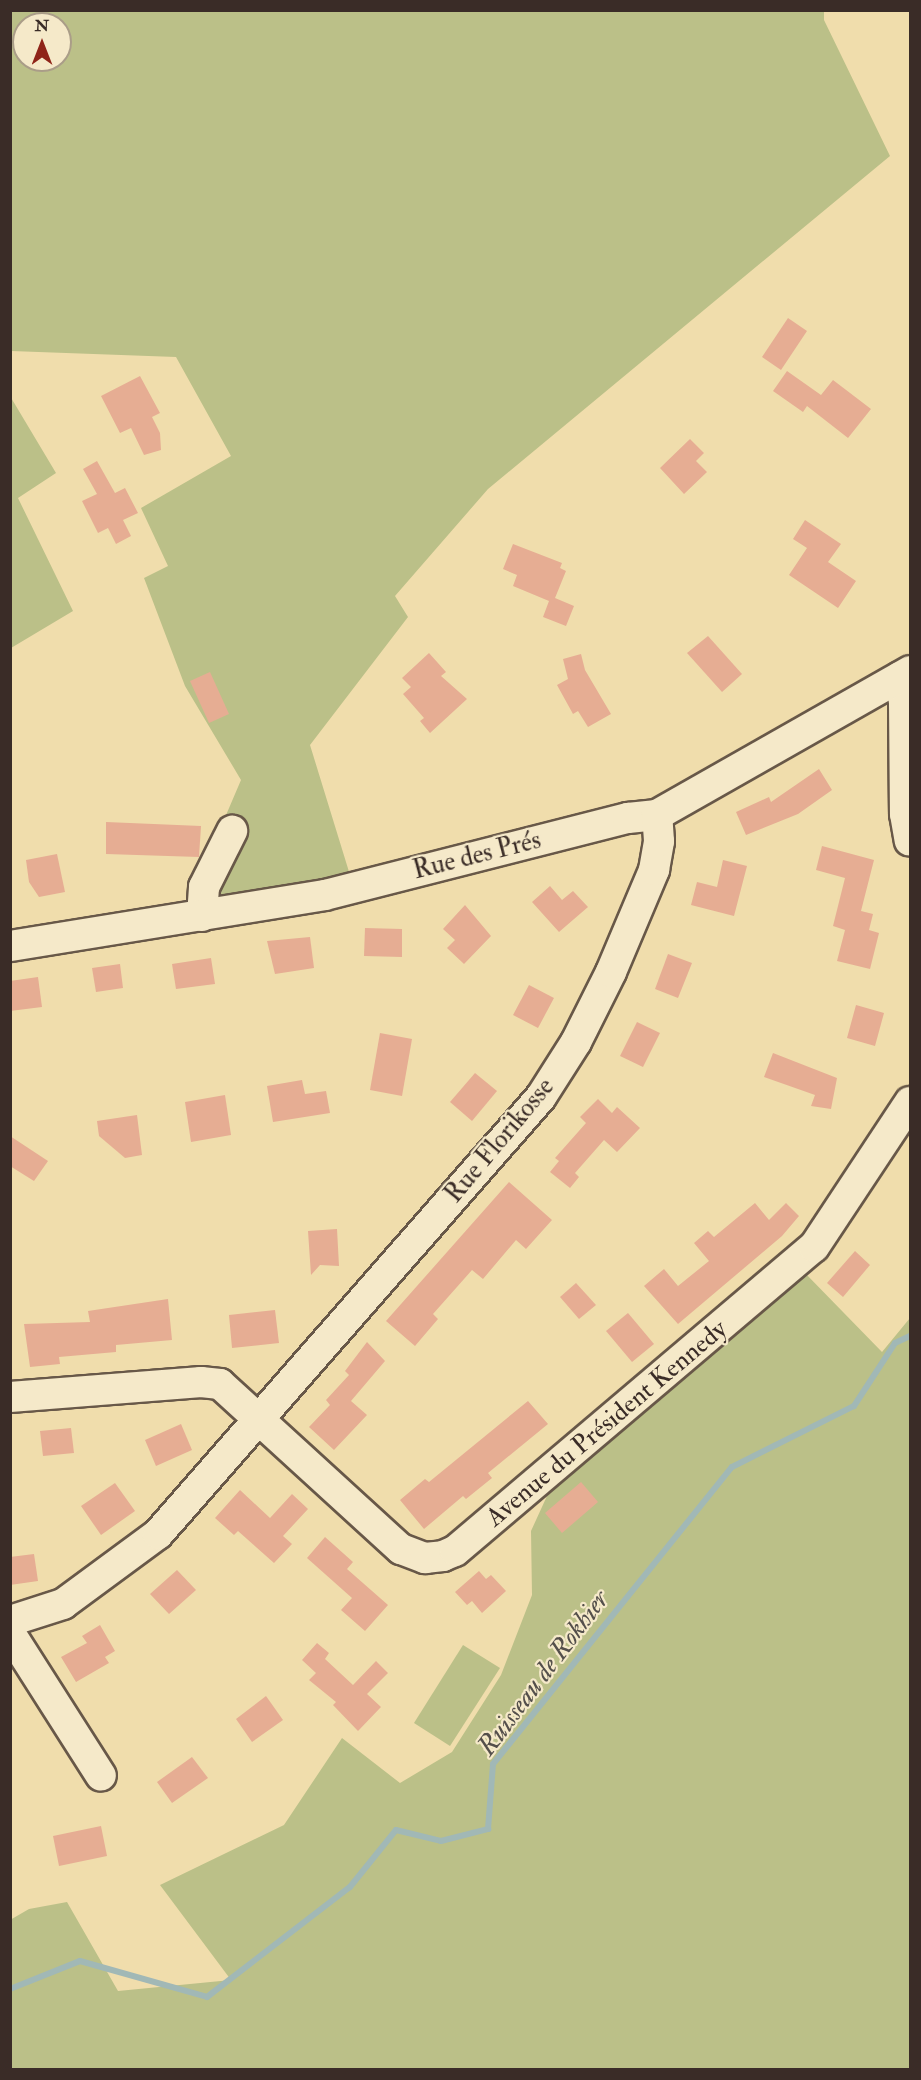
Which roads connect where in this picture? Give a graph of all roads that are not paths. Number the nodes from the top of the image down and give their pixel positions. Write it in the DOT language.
graph roads {
  1 [pos="905,674"];
  2 [pos="657,815"];
  3 [pos="232,831"];
  4 [pos="910,841"];
  5 [pos="202,916"];
  6 [pos="10,946"];
  7 [pos="910,1102"];
  8 [pos="10,1397"];
  9 [pos="259,1421"];
  10 [pos="10,1621"];
  11 [pos="10,1633"];
  12 [pos="101,1776"];
  1 -- 2 [label="street, Rue des Prés"];
  1 -- 4 [label="street"];
  2 -- 5 [label="street, Rue des Prés"];
  2 -- 9 [label="street, Rue Florikosse"];
  3 -- 5 [label="street"];
  5 -- 6 [label="street, Rue des Prés"];
  7 -- 9 [label="street, Avenue du Président Kennedy"];
  8 -- 9 [label="street"];
  9 -- 10 [label="street, Rue Florikosse"];
  11 -- 12 [label="street"];
}
